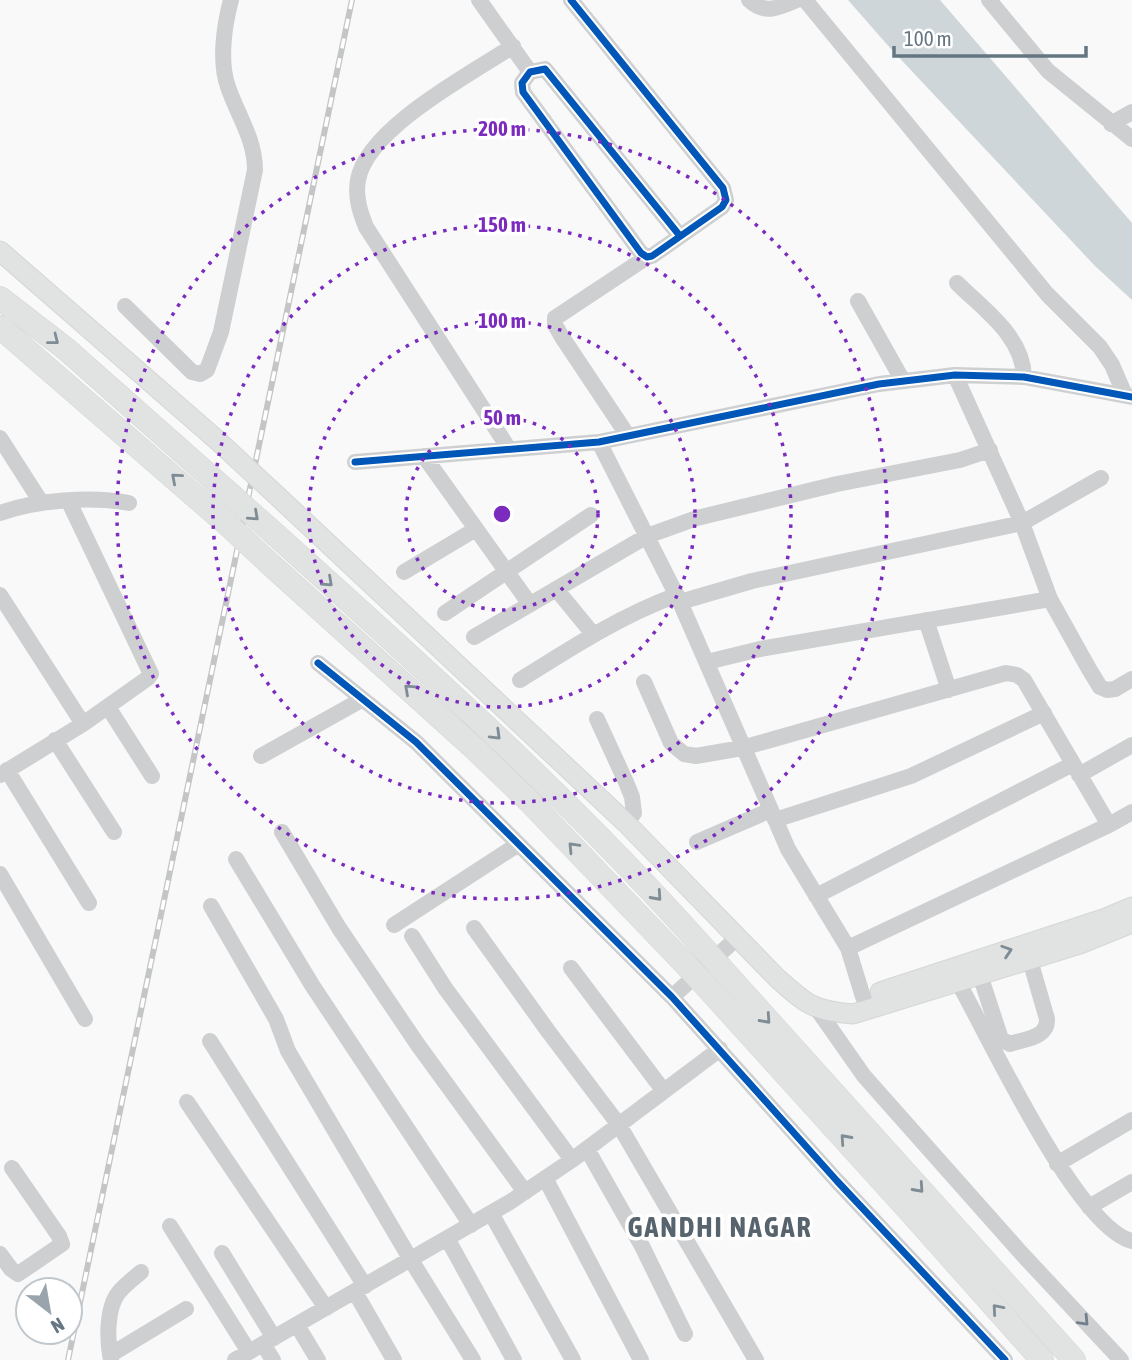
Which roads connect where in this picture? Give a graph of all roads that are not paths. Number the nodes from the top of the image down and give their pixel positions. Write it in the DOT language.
graph roads {
  1 [pos="231,0"];
  2 [pos="479,0"];
  3 [pos="571,0"];
  4 [pos="749,0"];
  5 [pos="797,0"];
  6 [pos="805,0"];
  7 [pos="989,0"];
  8 [pos="513,46"];
  9 [pos="530,72"];
  10 [pos="1132,112"];
  11 [pos="1111,124"];
  12 [pos="1132,139"];
  13 [pos="680,236"];
  14 [pos="0,251"];
  15 [pos="647,257"];
  16 [pos="957,283"];
  17 [pos="0,298"];
  18 [pos="858,301"];
  19 [pos="125,306"];
  20 [pos="0,327"];
  21 [pos="955,375"];
  22 [pos="1024,377"];
  23 [pos="903,381"];
  24 [pos="1129,396"];
  25 [pos="628,436"];
  26 [pos="0,438"];
  27 [pos="599,442"];
  28 [pos="509,449"];
  29 [pos="990,450"];
  30 [pos="424,456"];
  31 [pos="355,462"];
  32 [pos="1101,478"];
  33 [pos="41,502"];
  34 [pos="69,502"];
  35 [pos="129,503"];
  36 [pos="0,513"];
  37 [pos="591,515"];
  38 [pos="1021,523"];
  39 [pos="476,529"];
  40 [pos="647,536"];
  41 [pos="507,571"];
  42 [pos="404,572"];
  43 [pos="556,589"];
  44 [pos="0,595"];
  45 [pos="679,598"];
  46 [pos="1050,599"];
  47 [pos="529,603"];
  48 [pos="445,613"];
  49 [pos="926,620"];
  50 [pos="593,634"];
  51 [pos="474,637"];
  52 [pos="707,662"];
  53 [pos="318,663"];
  54 [pos="1132,679"];
  55 [pos="520,680"];
  56 [pos="644,682"];
  57 [pos="949,690"];
  58 [pos="363,699"];
  59 [pos="108,707"];
  60 [pos="1044,713"];
  61 [pos="597,719"];
  62 [pos="83,724"];
  63 [pos="55,740"];
  64 [pos="1132,745"];
  65 [pos="742,748"];
  66 [pos="261,756"];
  67 [pos="1076,770"];
  68 [pos="4,773"];
  69 [pos="152,776"];
  70 [pos="1132,812"];
  71 [pos="773,815"];
  72 [pos="626,823"];
  73 [pos="1109,825"];
  74 [pos="114,832"];
  75 [pos="282,832"];
  76 [pos="696,842"];
  77 [pos="517,845"];
  78 [pos="236,859"];
  79 [pos="0,874"];
  80 [pos="816,896"];
  81 [pos="89,903"];
  82 [pos="211,906"];
  83 [pos="1132,907"];
  84 [pos="1132,923"];
  85 [pos="394,925"];
  86 [pos="474,928"];
  87 [pos="412,936"];
  88 [pos="737,938"];
  89 [pos="848,948"];
  90 [pos="1030,960"];
  91 [pos="571,968"];
  92 [pos="980,975"];
  93 [pos="958,982"];
  94 [pos="673,997"];
  95 [pos="863,997"];
  96 [pos="822,1011"];
  97 [pos="85,1019"];
  98 [pos="210,1041"];
  99 [pos="720,1049"];
  100 [pos="663,1090"];
  101 [pos="187,1102"];
  102 [pos="1132,1120"];
  103 [pos="619,1125"];
  104 [pos="587,1149"];
  105 [pos="572,1160"];
  106 [pos="1057,1164"];
  107 [pos="12,1168"];
  108 [pos="545,1178"];
  109 [pos="1132,1182"];
  110 [pos="525,1192"];
  111 [pos="1089,1207"];
  112 [pos="491,1213"];
  113 [pos="471,1225"];
  114 [pos="170,1226"];
  115 [pos="447,1238"];
  116 [pos="1132,1241"];
  117 [pos="222,1253"];
  118 [pos="0,1254"];
  119 [pos="411,1260"];
  120 [pos="141,1272"];
  121 [pos="360,1289"];
  122 [pos="326,1308"];
  123 [pos="186,1309"];
  124 [pos="297,1325"];
  125 [pos="685,1334"];
  126 [pos="255,1348"];
  127 [pos="110,1357"];
  128 [pos="996,1357"];
  129 [pos="273,1360"];
  130 [pos="318,1360"];
  131 [pos="394,1360"];
  132 [pos="473,1360"];
  133 [pos="514,1360"];
  134 [pos="573,1360"];
  135 [pos="640,1360"];
  136 [pos="756,1360"];
  137 [pos="1042,1360"];
  138 [pos="1074,1360"];
  139 [pos="1121,1360"];
  1 -- 19 [label="street"];
  2 -- 8 [label="street"];
  3 -- 13 [label="street"];
  4 -- 5 [label="street"];
  6 -- 24 [label="street"];
  7 -- 11 [label="street"];
  8 -- 9 [label="street"];
  8 -- 28 [label="street"];
  9 -- 13 [label="street"];
  9 -- 15 [label="street"];
  10 -- 11 [label="street"];
  11 -- 12 [label="street"];
  13 -- 15 [label="street"];
  14 -- 72 [label="main road, bridge"];
  15 -- 25 [label="street"];
  16 -- 22 [label="street"];
  17 -- 138 [label="highway, one-way, bridge"];
  18 -- 23 [label="street"];
  137 -- 20 [label="highway, one-way, bridge"];
  21 -- 22 [label="street"];
  21 -- 23 [label="street"];
  21 -- 29 [label="street"];
  22 -- 24 [label="street"];
  23 -- 25 [label="street"];
  25 -- 27 [label="street"];
  26 -- 33 [label="street"];
  27 -- 28 [label="street"];
  27 -- 40 [label="street"];
  28 -- 30 [label="street"];
  29 -- 38 [label="street"];
  29 -- 40 [label="street"];
  30 -- 31 [label="street"];
  30 -- 39 [label="street"];
  32 -- 38 [label="street"];
  33 -- 34 [label="street"];
  33 -- 36 [label="street"];
  34 -- 35 [label="street"];
  34 -- 59 [label="street"];
  37 -- 41 [label="street"];
  38 -- 45 [label="street"];
  38 -- 46 [label="street"];
  39 -- 41 [label="street"];
  39 -- 42 [label="street"];
  40 -- 43 [label="street"];
  40 -- 45 [label="street"];
  41 -- 47 [label="street"];
  41 -- 48 [label="street"];
  43 -- 47 [label="street"];
  43 -- 50 [label="street"];
  44 -- 62 [label="street"];
  45 -- 50 [label="street"];
  45 -- 52 [label="street"];
  46 -- 49 [label="street"];
  46 -- 54 [label="street"];
  47 -- 51 [label="street"];
  49 -- 52 [label="street"];
  49 -- 57 [label="street"];
  50 -- 55 [label="street"];
  52 -- 65 [label="street"];
  53 -- 58 [label="street"];
  56 -- 65 [label="street"];
  57 -- 60 [label="street"];
  57 -- 65 [label="street"];
  58 -- 66 [label="street"];
  58 -- 77 [label="street"];
  59 -- 62 [label="street"];
  59 -- 69 [label="street"];
  60 -- 67 [label="street"];
  60 -- 71 [label="street"];
  61 -- 72 [label="street"];
  62 -- 63 [label="street"];
  63 -- 68 [label="street"];
  63 -- 74 [label="street"];
  64 -- 67 [label="street"];
  65 -- 71 [label="street"];
  67 -- 73 [label="street"];
  67 -- 80 [label="street"];
  68 -- 81 [label="street"];
  70 -- 73 [label="street"];
  71 -- 76 [label="street"];
  71 -- 80 [label="street"];
  72 -- 88 [label="main road"];
  73 -- 89 [label="street"];
  75 -- 110 [label="street"];
  77 -- 85 [label="street"];
  77 -- 94 [label="street"];
  78 -- 113 [label="street"];
  79 -- 97 [label="street"];
  80 -- 89 [label="street"];
  82 -- 119 [label="street"];
  95 -- 83 [label="main road, one-way"];
  84 -- 90 [label="main road"];
  86 -- 103 [label="street"];
  87 -- 105 [label="street"];
  88 -- 94 [label="street"];
  88 -- 96 [label="main road"];
  89 -- 95 [label="street"];
  90 -- 92 [label="main road"];
  90 -- 92 [label="street"];
  91 -- 100 [label="street"];
  92 -- 93 [label="main road"];
  93 -- 96 [label="main road"];
  93 -- 106 [label="street"];
  94 -- 99 [label="street"];
  95 -- 96 [label="main road"];
  96 -- 139 [label="street, one-way"];
  98 -- 121 [label="street"];
  99 -- 100 [label="street"];
  99 -- 128 [label="street"];
  100 -- 103 [label="street"];
  101 -- 122 [label="street"];
  102 -- 106 [label="street"];
  103 -- 104 [label="street"];
  103 -- 136 [label="street"];
  104 -- 105 [label="street"];
  104 -- 125 [label="street"];
  105 -- 108 [label="street"];
  106 -- 111 [label="street"];
  107 -- 118 [label="street"];
  108 -- 110 [label="street"];
  108 -- 135 [label="street"];
  109 -- 111 [label="street"];
  110 -- 112 [label="street"];
  111 -- 116 [label="street"];
  112 -- 113 [label="street"];
  112 -- 134 [label="street"];
  113 -- 115 [label="street"];
  114 -- 126 [label="street"];
  115 -- 119 [label="street"];
  115 -- 133 [label="street"];
  117 -- 126 [label="street"];
  119 -- 121 [label="street"];
  119 -- 132 [label="street"];
  120 -- 127 [label="street"];
  121 -- 122 [label="street"];
  121 -- 131 [label="street"];
  122 -- 124 [label="street"];
  123 -- 127 [label="street"];
  124 -- 126 [label="street"];
  124 -- 130 [label="street"];
  126 -- 129 [label="street"];
}
